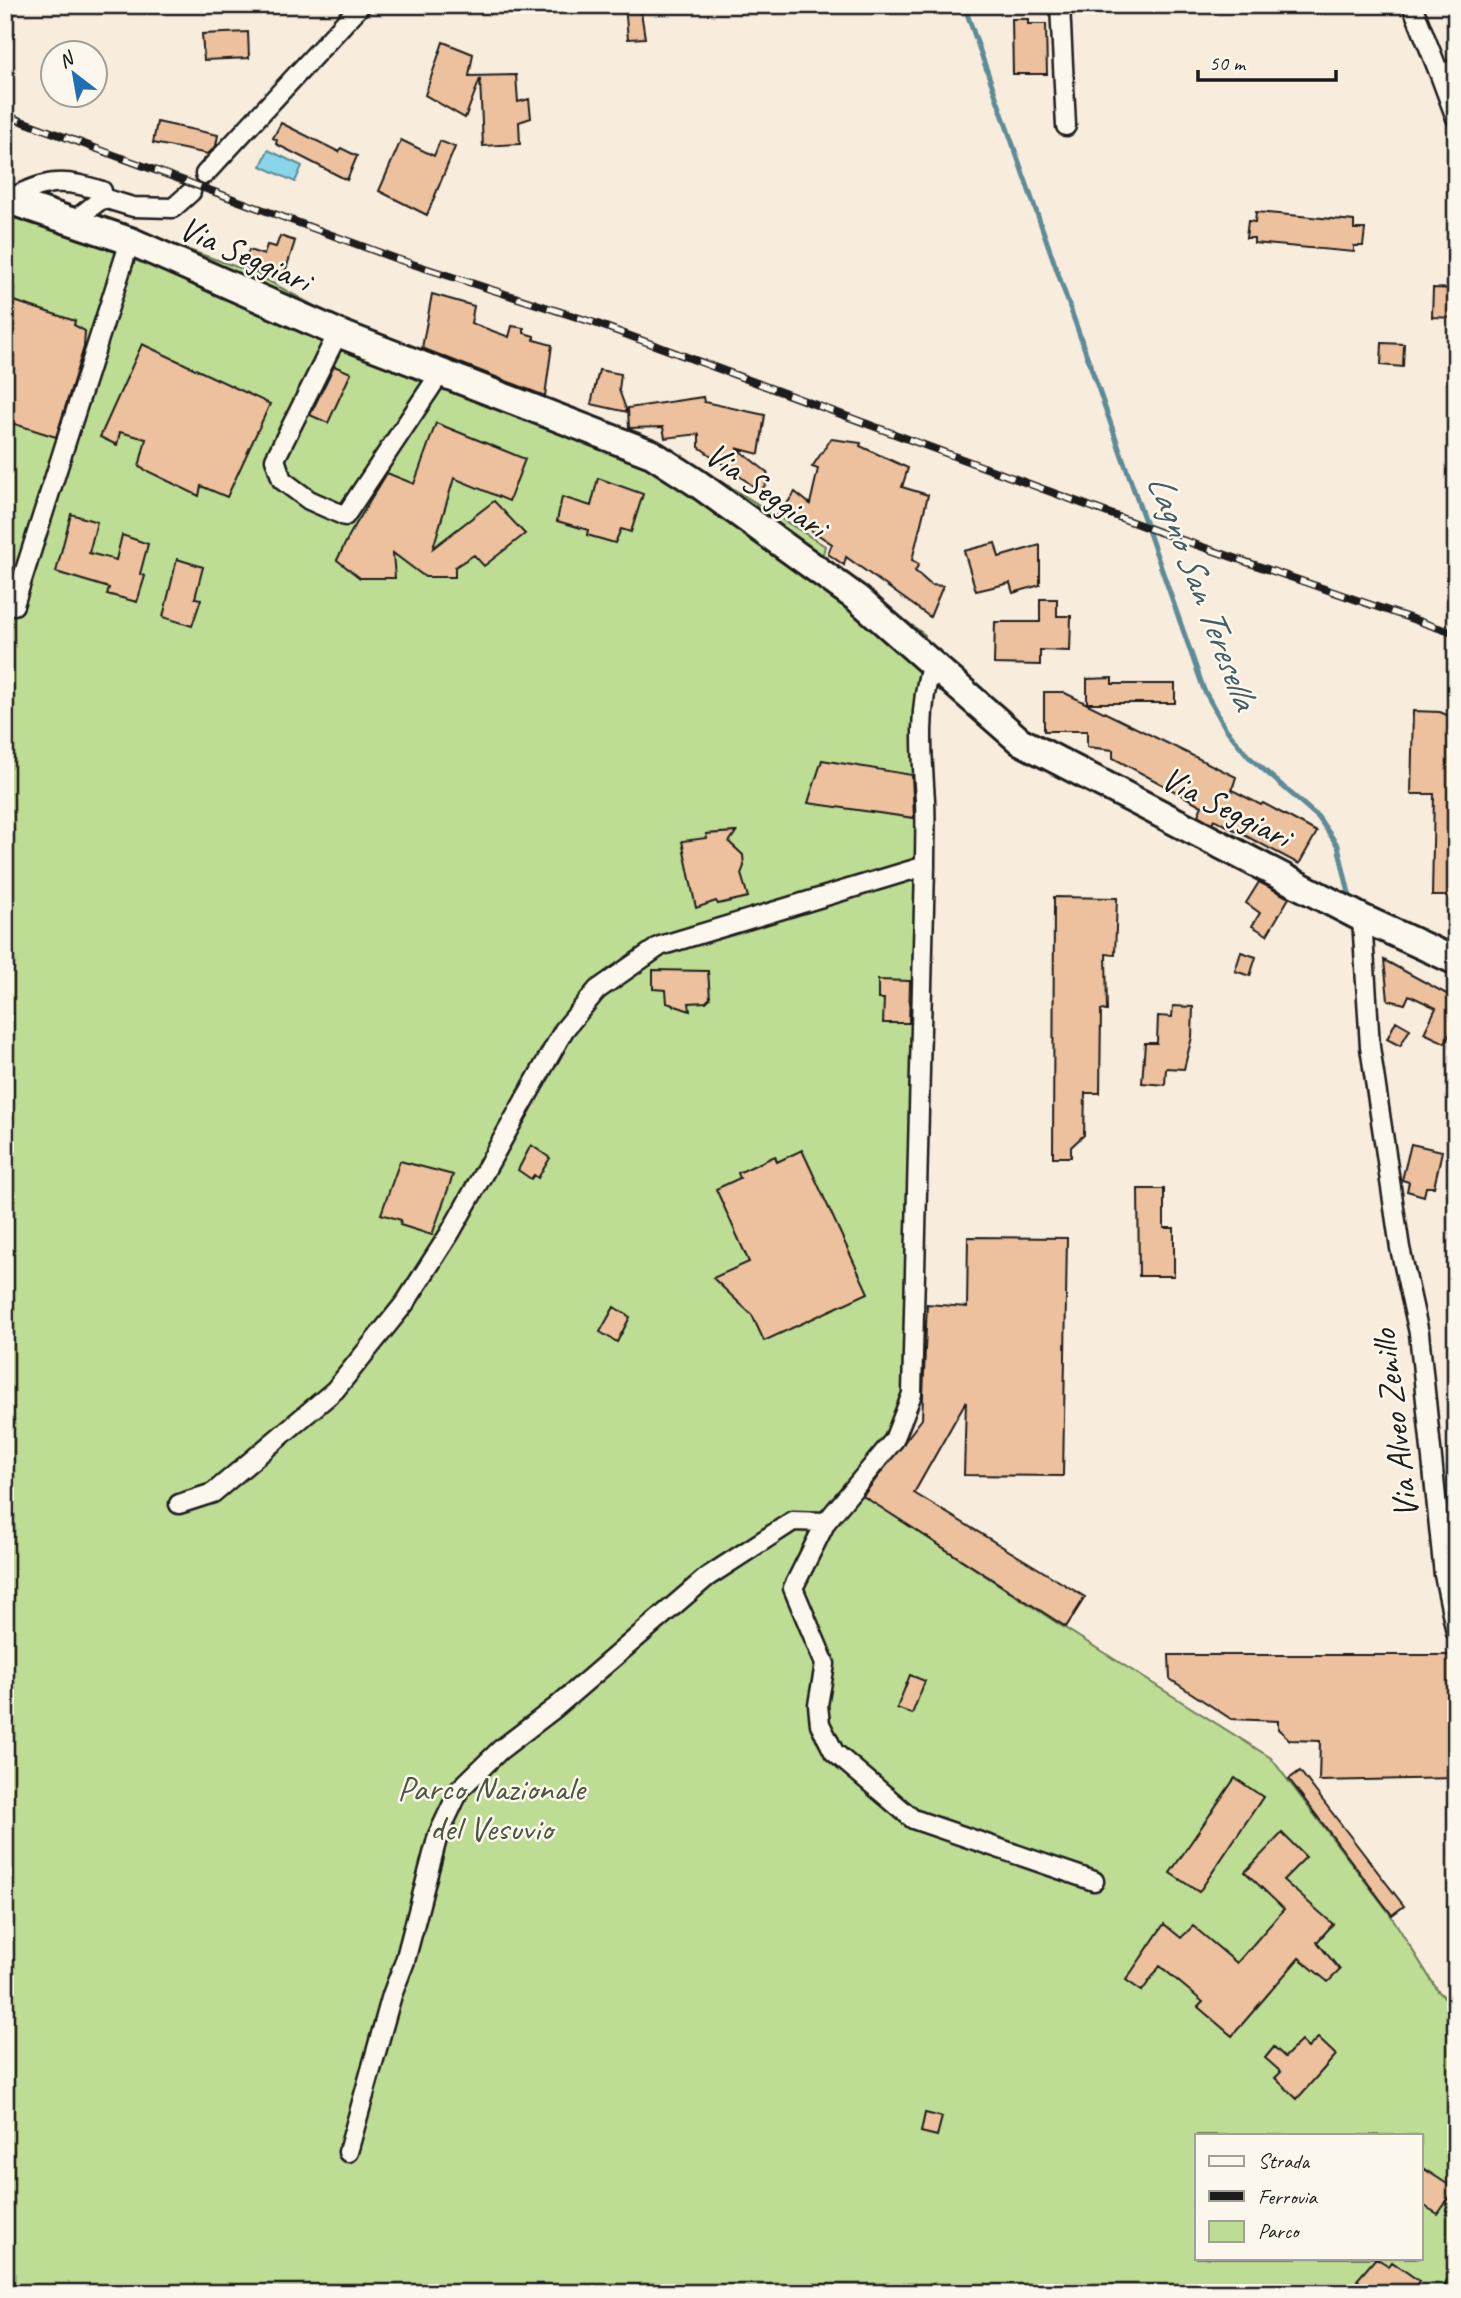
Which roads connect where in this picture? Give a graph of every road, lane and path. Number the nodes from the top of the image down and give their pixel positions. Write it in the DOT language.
graph roads {
  1 [pos="361,5"];
  2 [pos="1060,5"];
  3 [pos="1412,5"];
  4 [pos="1448,71"];
  5 [pos="1456,118"];
  6 [pos="1066,126"];
  7 [pos="205,174"];
  8 [pos="191,192"];
  9 [pos="103,198"];
  10 [pos="6,199"];
  11 [pos="72,222"];
  12 [pos="130,241"];
  13 [pos="338,332"];
  14 [pos="441,372"];
  15 [pos="14,605"];
  16 [pos="931,666"];
  17 [pos="925,866"];
  18 [pos="1362,918"];
  19 [pos="1456,961"];
  20 [pos="179,1504"];
  21 [pos="826,1522"];
  22 [pos="1456,1632"];
  23 [pos="1094,1881"];
  24 [pos="348,2152"];
  25 [pos="1456,2285"];
  26 [pos="1453,2293"];
  1 -- 7 [label="street"];
  2 -- 6 [label="street"];
  3 -- 4 [label="street"];
  4 -- 5 [label="street"];
  8 -- 9 [label="street"];
  9 -- 10 [label="street"];
  9 -- 11 [label="street"];
  10 -- 11 [label="main road, Via Seggiari"];
  11 -- 12 [label="main road, Via Seggiari"];
  12 -- 13 [label="main road, Via Seggiari"];
  12 -- 15 [label="street"];
  13 -- 14 [label="main road, Via Seggiari"];
  13 -- 14 [label="street"];
  14 -- 16 [label="main road, Via Seggiari"];
  16 -- 17 [label="street"];
  16 -- 18 [label="main road, Via Seggiari"];
  17 -- 20 [label="street"];
  17 -- 21 [label="street"];
  18 -- 19 [label="main road, Via Seggiari"];
  18 -- 22 [label="street, Via Alveo Zenillo"];
  21 -- 23 [label="street"];
  21 -- 24 [label="street"];
  25 -- 26 [label="street"];
}
